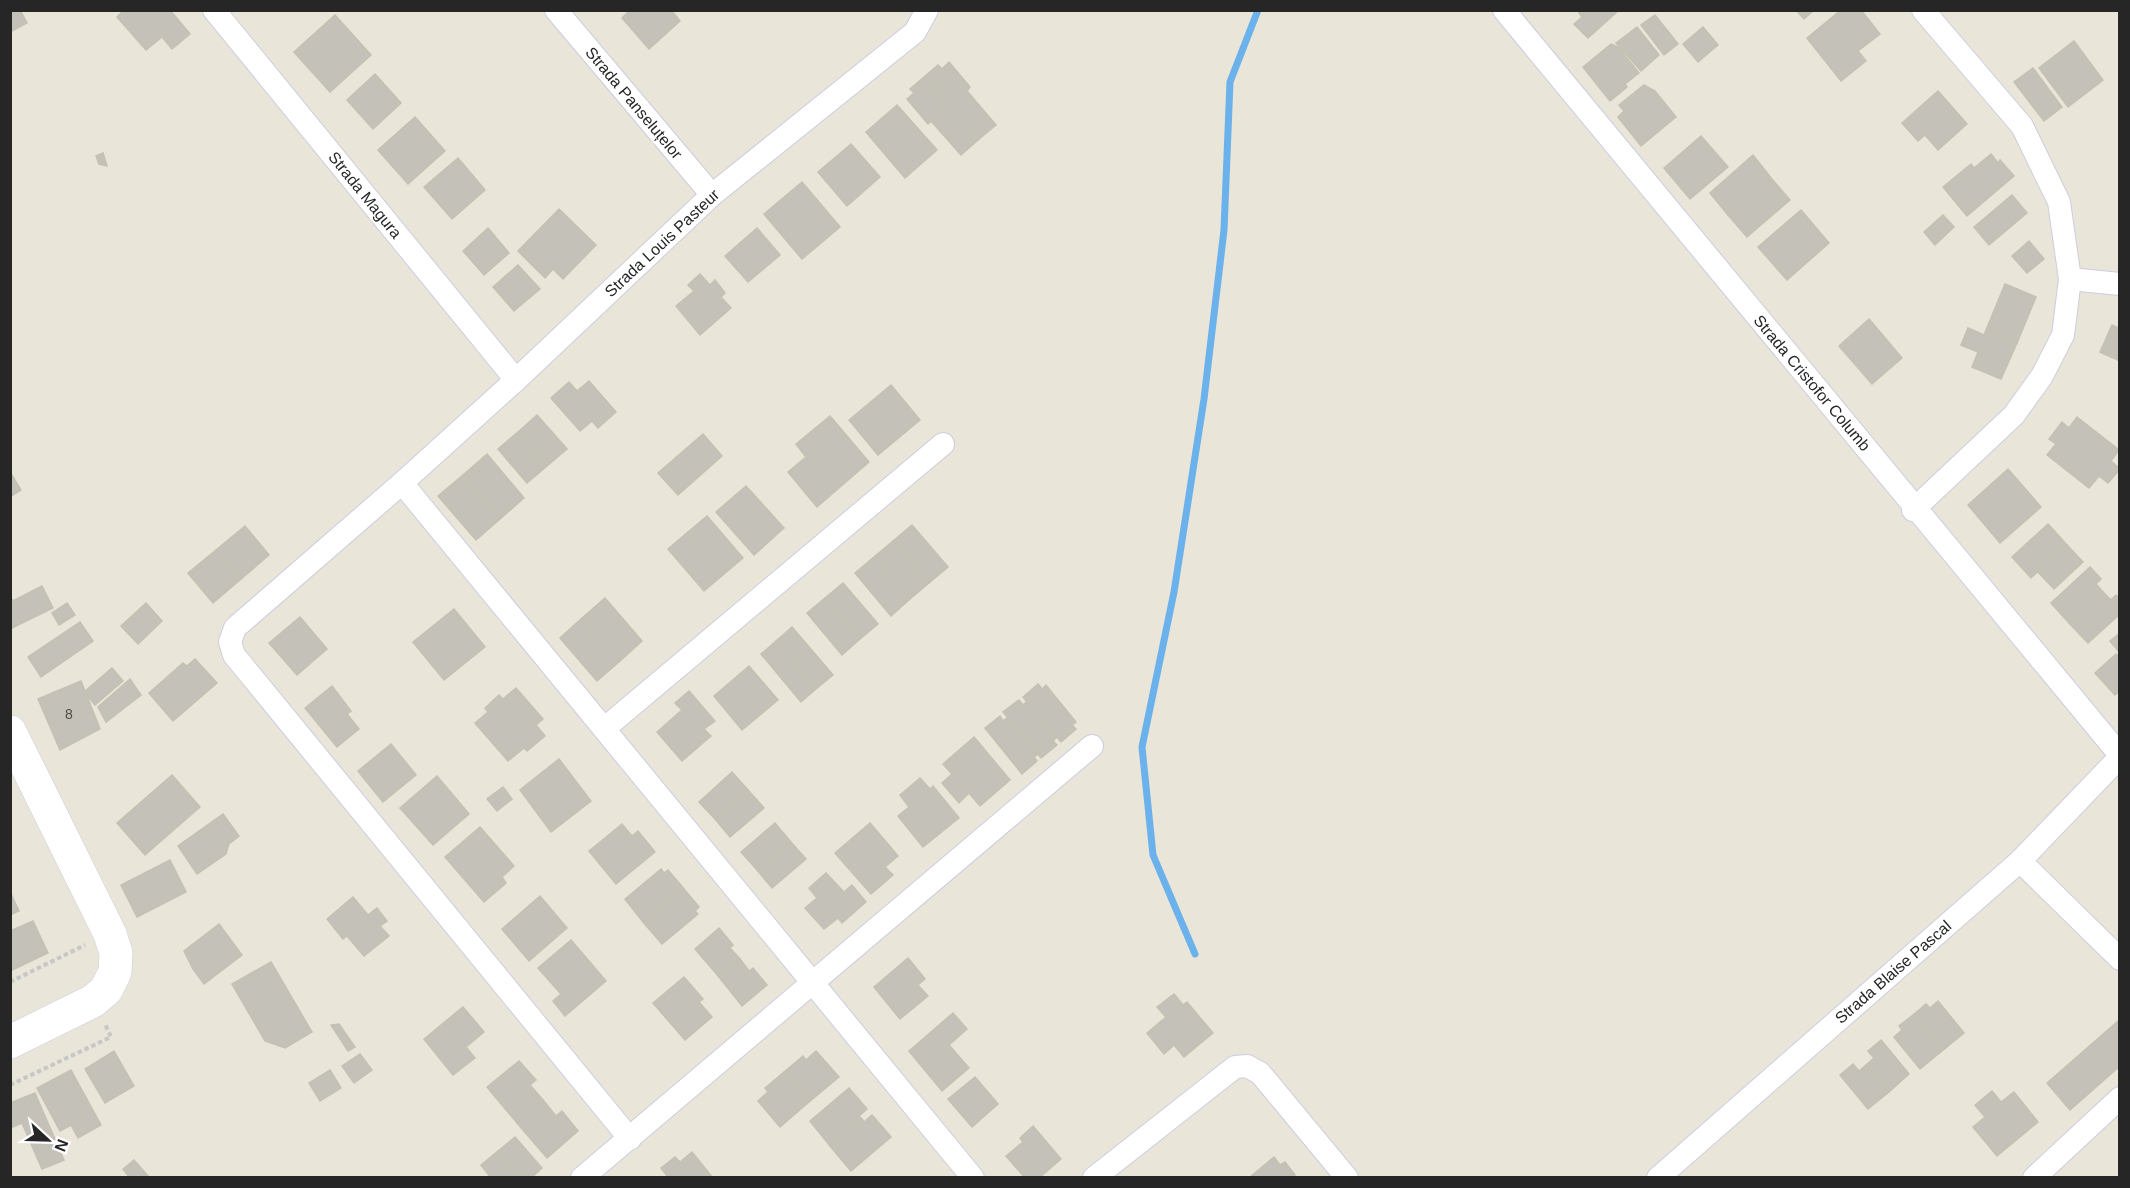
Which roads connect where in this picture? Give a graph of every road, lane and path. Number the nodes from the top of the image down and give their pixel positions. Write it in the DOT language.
graph roads {
  1 [pos="214,10"];
  2 [pos="556,10"];
  3 [pos="927,10"];
  4 [pos="1504,10"];
  5 [pos="1923,10"];
  6 [pos="712,195"];
  7 [pos="2070,279"];
  8 [pos="2120,284"];
  9 [pos="516,380"];
  10 [pos="943,444"];
  11 [pos="402,483"];
  12 [pos="1914,509"];
  13 [pos="605,728"];
  14 [pos="10,732"];
  15 [pos="1092,746"];
  16 [pos="2120,756"];
  17 [pos="2020,861"];
  18 [pos="110,934"];
  19 [pos="2120,959"];
  20 [pos="10,982"];
  21 [pos="812,984"];
  22 [pos="93,1001"];
  23 [pos="10,1042"];
  24 [pos="10,1085"];
  25 [pos="2120,1098"];
  26 [pos="630,1139"];
  27 [pos="582,1178"];
  28 [pos="973,1178"];
  29 [pos="1094,1178"];
  30 [pos="1347,1178"];
  31 [pos="1658,1178"];
  32 [pos="2034,1178"];
  1 -- 9 [label="street, Strada Magura"];
  2 -- 6 [label="street, Strada Panseluțelor"];
  3 -- 6 [label="street, Strada Louis Pasteur"];
  4 -- 12 [label="street, Strada Cristofor Columb"];
  5 -- 7 [label="street"];
  6 -- 9 [label="street, Strada Louis Pasteur"];
  7 -- 8 [label="street"];
  7 -- 12 [label="street"];
  9 -- 11 [label="street, Strada Louis Pasteur"];
  10 -- 13 [label="street"];
  11 -- 13 [label="street"];
  11 -- 26 [label="street, Strada Louis Pasteur"];
  12 -- 16 [label="street, Strada Cristofor Columb"];
  13 -- 21 [label="street"];
  14 -- 18 [label="street"];
  15 -- 21 [label="street"];
  16 -- 17 [label="street, Strada Blaise Pascal"];
  17 -- 19 [label="street"];
  17 -- 31 [label="street, Strada Blaise Pascal"];
  18 -- 20 [label="path"];
  18 -- 22 [label="street"];
  21 -- 26 [label="street"];
  21 -- 28 [label="street"];
  22 -- 23 [label="street"];
  22 -- 24 [label="path"];
  25 -- 32 [label="street"];
  26 -- 27 [label="street"];
  29 -- 30 [label="street"];
}
